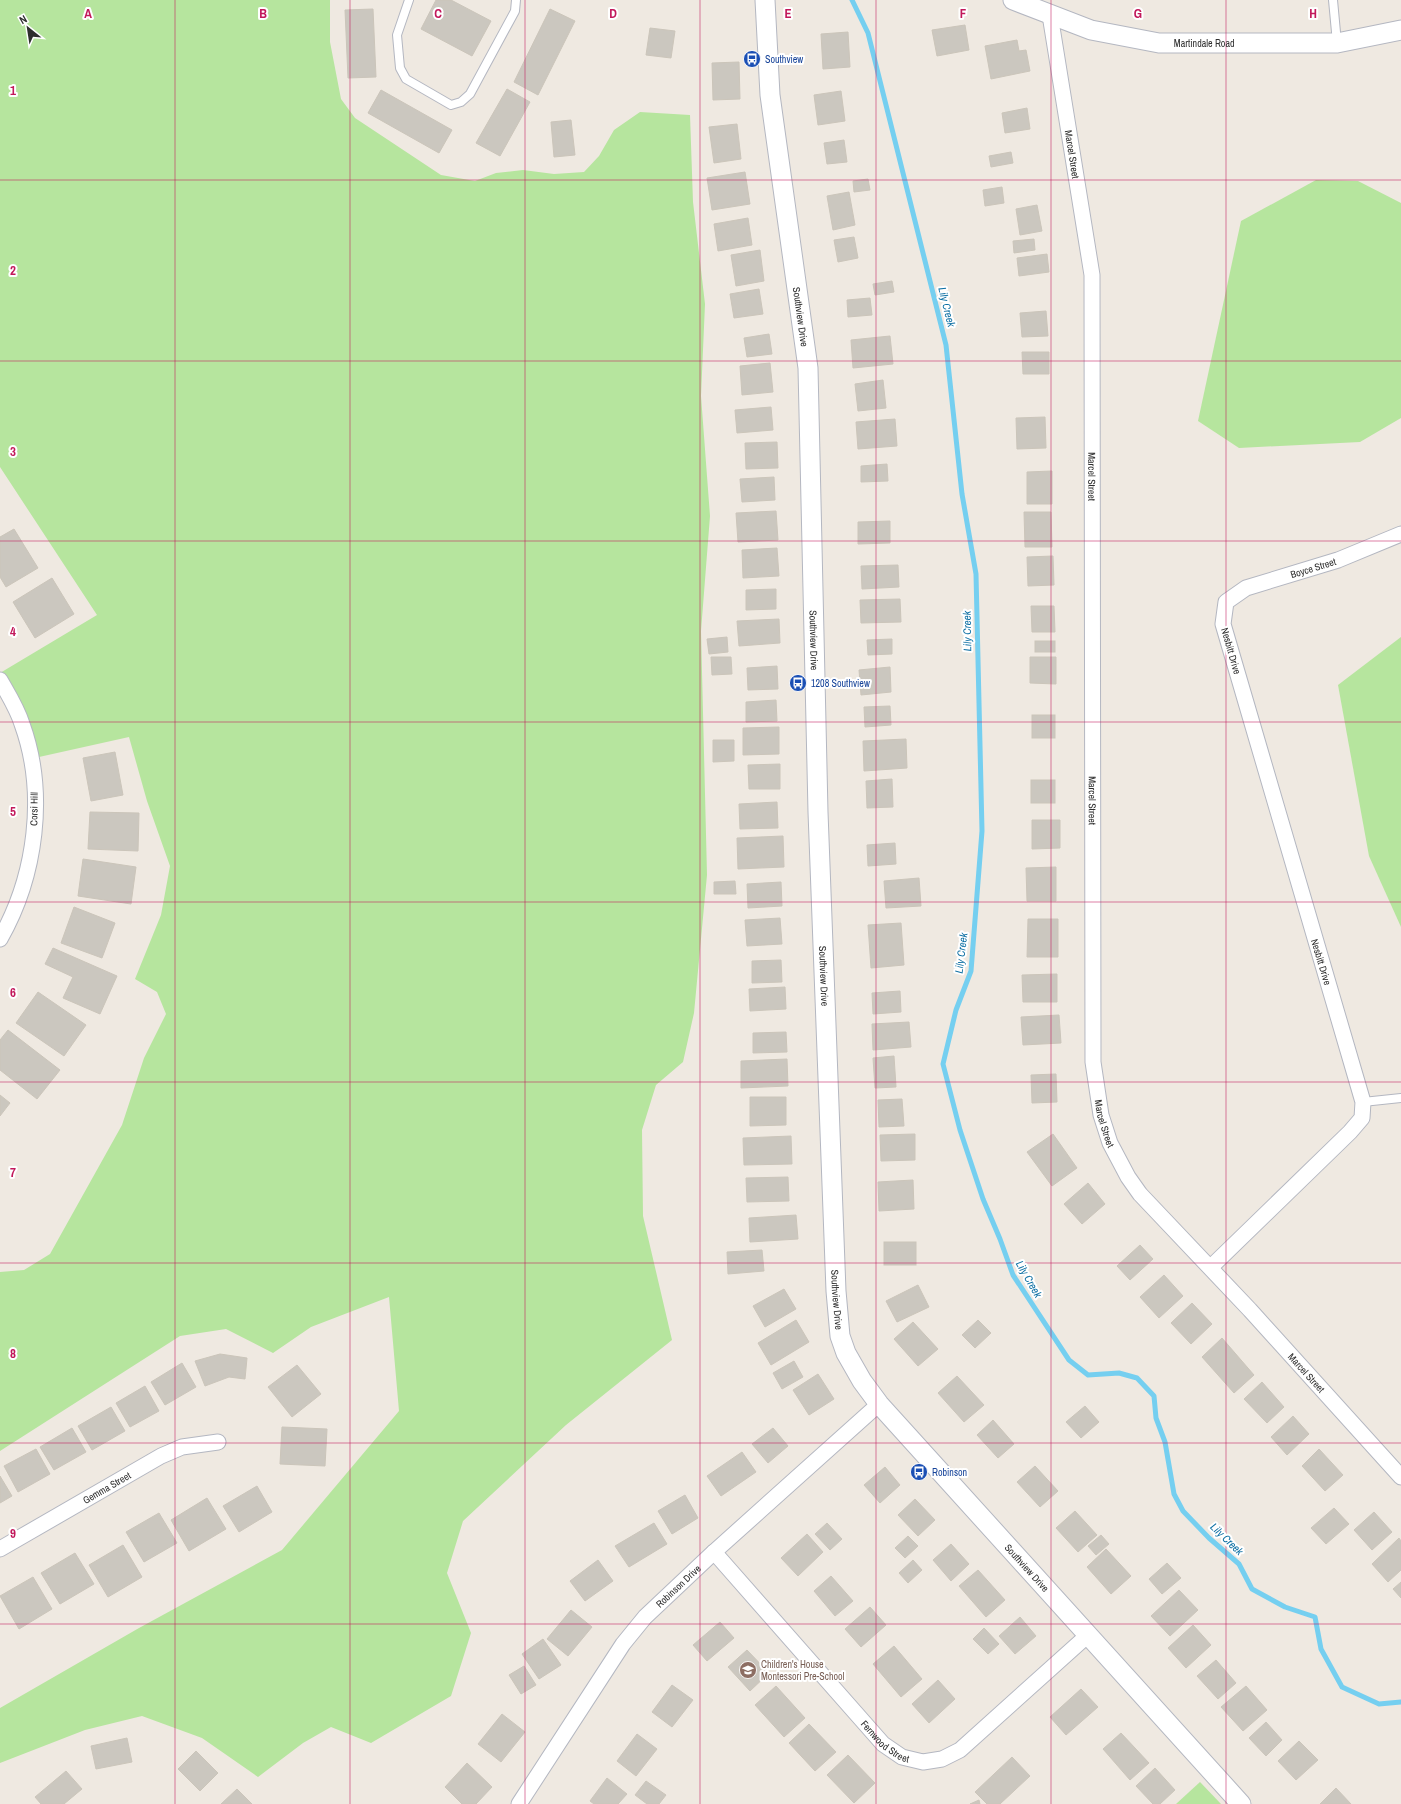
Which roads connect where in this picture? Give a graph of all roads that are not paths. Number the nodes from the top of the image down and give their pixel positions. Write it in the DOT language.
graph roads {
  1 [pos="409,0"];
  2 [pos="516,0"];
  3 [pos="764,0"];
  4 [pos="1013,0"];
  5 [pos="1333,0"];
  6 [pos="1050,15"];
  7 [pos="1401,30"];
  8 [pos="1337,43"];
  9 [pos="1401,534"];
  10 [pos="1226,602"];
  11 [pos="0,680"];
  12 [pos="0,939"];
  13 [pos="1401,1098"];
  14 [pos="1363,1102"];
  15 [pos="1211,1267"];
  16 [pos="879,1404"];
  17 [pos="218,1442"];
  18 [pos="1401,1477"];
  19 [pos="0,1549"];
  20 [pos="714,1552"];
  21 [pos="1088,1635"];
  22 [pos="519,1804"];
  23 [pos="1241,1804"];
  1 -- 2 [label="lane"];
  3 -- 16 [label="street, Southview Drive"];
  4 -- 6 [label="street, Martindale Road"];
  5 -- 8 [label="lane"];
  6 -- 8 [label="street, Martindale Road"];
  6 -- 15 [label="street, Marcel Street"];
  7 -- 8 [label="street, Martindale Road"];
  9 -- 10 [label="street, Boyce Street"];
  10 -- 14 [label="street, Nesbitt Drive"];
  11 -- 12 [label="street, Corsi Hill"];
  13 -- 14 [label="lane"];
  14 -- 15 [label="street, Nesbitt Drive"];
  15 -- 18 [label="street, Marcel Street"];
  16 -- 20 [label="street, Robinson Drive"];
  16 -- 21 [label="street, Southview Drive"];
  17 -- 19 [label="street, Gemma Street"];
  20 -- 21 [label="street, Fernwood Street"];
  20 -- 22 [label="street, Robinson Drive"];
  21 -- 23 [label="street, Southview Drive"];
}
